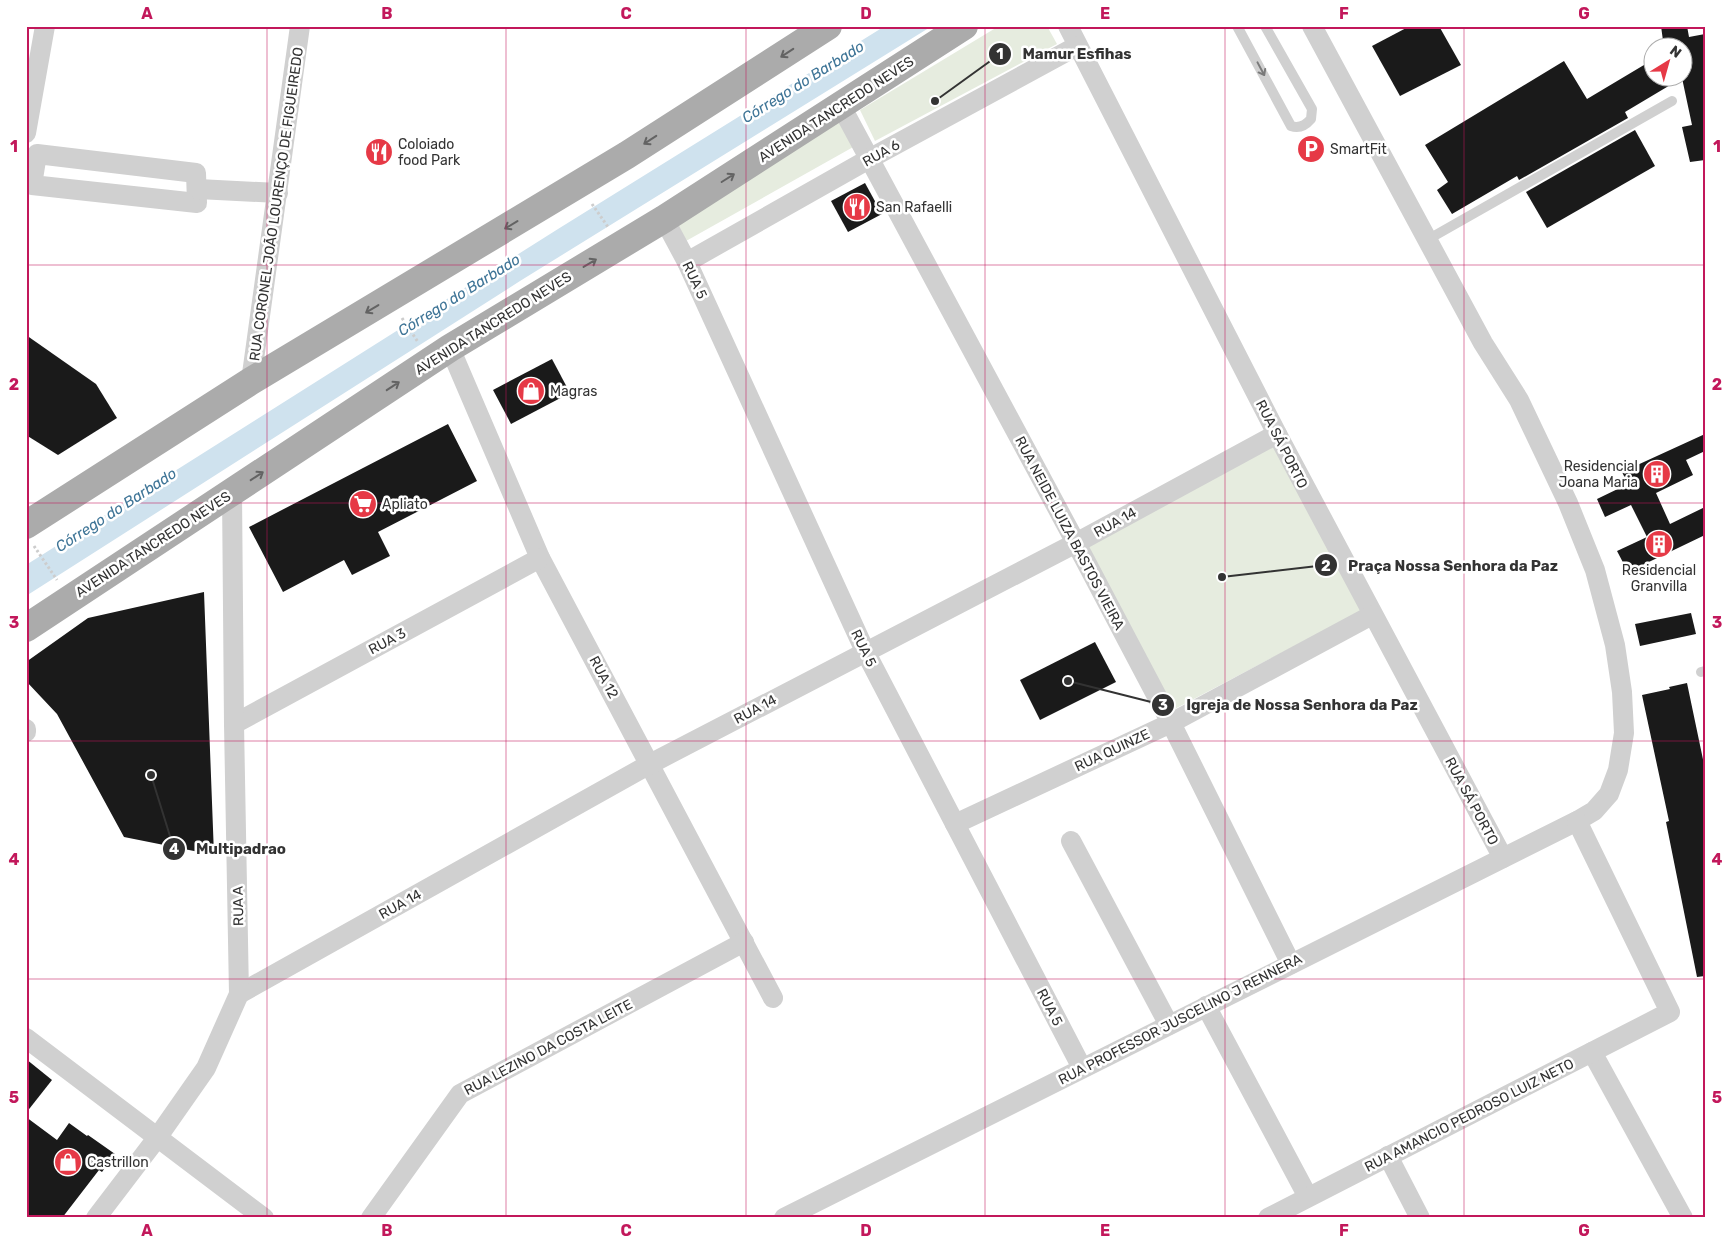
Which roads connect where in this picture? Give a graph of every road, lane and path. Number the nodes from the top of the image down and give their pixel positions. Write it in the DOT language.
graph roads {
  1 [pos="45,26"];
  2 [pos="828,26"];
  3 [pos="964,26"];
  4 [pos="1068,26"];
  5 [pos="1238,26"];
  6 [pos="1265,26"];
  7 [pos="1312,26"];
  8 [pos="303,28"];
  9 [pos="1077,46"];
  10 [pos="1672,101"];
  11 [pos="841,106"];
  12 [pos="26,133"];
  13 [pos="869,159"];
  14 [pos="198,189"];
  15 [pos="278,193"];
  16 [pos="590,201"];
  17 [pos="664,219"];
  18 [pos="608,228"];
  19 [pos="1427,240"];
  20 [pos="688,262"];
  21 [pos="401,317"];
  22 [pos="420,344"];
  23 [pos="450,348"];
  24 [pos="251,381"];
  25 [pos="1277,434"];
  26 [pos="232,492"];
  27 [pos="26,525"];
  28 [pos="1076,543"];
  29 [pos="40,556"];
  30 [pos="540,558"];
  31 [pos="58,583"];
  32 [pos="1372,615"];
  33 [pos="26,628"];
  34 [pos="865,651"];
  35 [pos="1171,723"];
  36 [pos="234,724"];
  37 [pos="650,764"];
  38 [pos="1577,821"];
  39 [pos="955,824"];
  40 [pos="1071,841"];
  41 [pos="1503,858"];
  42 [pos="744,942"];
  43 [pos="1291,964"];
  44 [pos="239,994"];
  45 [pos="773,998"];
  46 [pos="1206,1006"];
  47 [pos="1170,1024"];
  48 [pos="26,1038"];
  49 [pos="1592,1052"];
  50 [pos="1082,1068"];
  51 [pos="157,1138"];
  52 [pos="1388,1156"];
  53 [pos="1308,1197"];
  54 [pos="96,1218"];
  55 [pos="264,1218"];
  56 [pos="371,1218"];
  57 [pos="784,1218"];
  58 [pos="1268,1218"];
  59 [pos="1420,1218"];
  60 [pos="1683,1218"];
  1 -- 12 [label="street"];
  2 -- 24 [label="main road, one-way"];
  3 -- 11 [label="main road, AVENIDA TANCREDO NEVES"];
  4 -- 9 [label="street, RUA SÁ PORTO"];
  5 -- 6 [label="lane, one-way"];
  7 -- 19 [label="street, RUA PROFESSOR JUSCELINO J RENNERA"];
  8 -- 15 [label="street, RUA CORONEL JOÃO LOURENÇO DE FIGUEIREDO"];
  9 -- 13 [label="street, RUA 6"];
  9 -- 25 [label="street, RUA SÁ PORTO"];
  10 -- 19 [label="lane"];
  11 -- 13 [label="street, RUA NEIDE LUIZA BASTOS VIEIRA"];
  17 -- 11 [label="main road, AVENIDA TANCREDO NEVES, one-way"];
  13 -- 20 [label="street, RUA 6"];
  13 -- 28 [label="street, RUA NEIDE LUIZA BASTOS VIEIRA"];
  14 -- 14 [label="street"];
  14 -- 15 [label="street"];
  15 -- 24 [label="street, RUA CORONEL JOÃO LOURENÇO DE FIGUEIREDO"];
  16 -- 18 [label="path"];
  17 -- 20 [label="street, RUA 5"];
  23 -- 17 [label="main road, AVENIDA TANCREDO NEVES, one-way"];
  19 -- 38 [label="street, RUA PROFESSOR JUSCELINO J RENNERA"];
  20 -- 34 [label="street, RUA 5"];
  21 -- 22 [label="path"];
  26 -- 23 [label="main road, AVENIDA TANCREDO NEVES, one-way"];
  23 -- 30 [label="street, RUA 12"];
  24 -- 27 [label="main road"];
  25 -- 28 [label="street, RUA 14"];
  25 -- 32 [label="street, RUA SÁ PORTO"];
  26 -- 33 [label="main road, AVENIDA TANCREDO NEVES"];
  26 -- 36 [label="street, RUA A"];
  28 -- 34 [label="street, RUA 14"];
  28 -- 35 [label="street, RUA NEIDE LUIZA BASTOS VIEIRA"];
  29 -- 31 [label="path"];
  30 -- 36 [label="street, RUA 3"];
  30 -- 37 [label="street, RUA 12"];
  32 -- 35 [label="street, RUA QUINZE"];
  32 -- 41 [label="street, RUA SÁ PORTO"];
  34 -- 37 [label="street, RUA 14"];
  34 -- 39 [label="street, RUA 5"];
  35 -- 39 [label="street, RUA QUINZE"];
  35 -- 43 [label="street, RUA NEIDE LUIZA BASTOS VIEIRA"];
  36 -- 44 [label="street, RUA A"];
  37 -- 42 [label="street, RUA 12"];
  37 -- 44 [label="street, RUA 14"];
  38 -- 41 [label="street, RUA PROFESSOR JUSCELINO J RENNERA"];
  38 -- 49 [label="street, RUA AMANCIO PEDROSO LUIZ NETO"];
  39 -- 50 [label="street, RUA 5"];
  40 -- 47 [label="street"];
  41 -- 43 [label="street, RUA PROFESSOR JUSCELINO J RENNERA"];
  42 -- 45 [label="street, RUA 12"];
  42 -- 56 [label="street, RUA LEZINO DA COSTA LEITE"];
  43 -- 46 [label="street, RUA PROFESSOR JUSCELINO J RENNERA"];
  44 -- 51 [label="street, RUA A"];
  46 -- 47 [label="street, RUA PROFESSOR JUSCELINO J RENNERA"];
  46 -- 53 [label="street"];
  47 -- 50 [label="street, RUA PROFESSOR JUSCELINO J RENNERA"];
  48 -- 51 [label="street"];
  49 -- 52 [label="street, RUA AMANCIO PEDROSO LUIZ NETO"];
  49 -- 60 [label="street"];
  50 -- 57 [label="street, RUA PROFESSOR JUSCELINO J RENNERA"];
  51 -- 54 [label="street, RUA A"];
  51 -- 55 [label="street"];
  52 -- 53 [label="street, RUA AMANCIO PEDROSO LUIZ NETO"];
  52 -- 59 [label="street"];
  53 -- 58 [label="street, RUA AMANCIO PEDROSO LUIZ NETO"];
}
